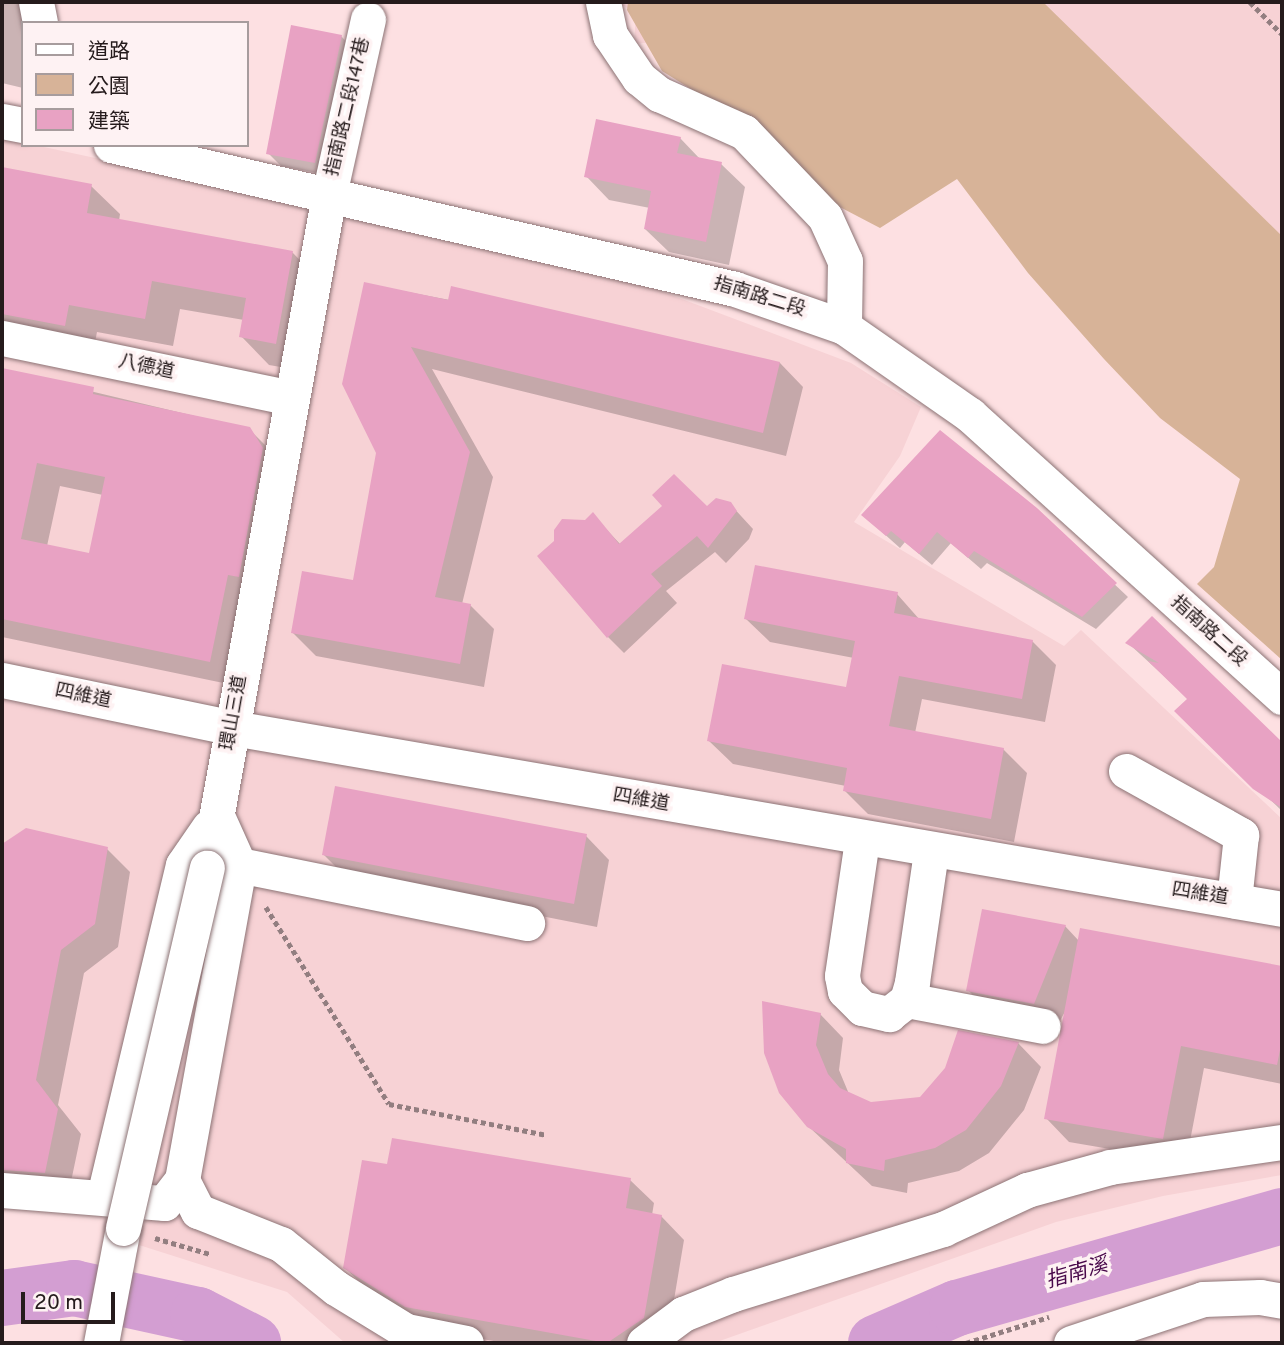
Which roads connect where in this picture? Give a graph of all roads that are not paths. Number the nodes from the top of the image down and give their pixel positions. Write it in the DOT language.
graph roads {
  1 [pos="36,2"];
  2 [pos="603,2"];
  3 [pos="368,19"];
  4 [pos="40,21"];
  5 [pos="2,121"];
  6 [pos="21,125"];
  7 [pos="120,147"];
  8 [pos="329,195"];
  9 [pos="844,327"];
  10 [pos="2,338"];
  11 [pos="291,398"];
  12 [pos="2,680"];
  13 [pos="1282,697"];
  14 [pos="233,729"];
  15 [pos="1126,771"];
  16 [pos="216,816"];
  17 [pos="862,840"];
  18 [pos="931,850"];
  19 [pos="223,866"];
  20 [pos="1234,901"];
  21 [pos="1282,909"];
  22 [pos="527,923"];
  23 [pos="907,1000"];
  24 [pos="1043,1026"];
  25 [pos="1282,1142"];
  26 [pos="2,1190"];
  27 [pos="173,1191"];
  28 [pos="104,1196"];
  29 [pos="1282,1301"];
  30 [pos="101,1343"];
  31 [pos="466,1343"];
  32 [pos="644,1343"];
  33 [pos="1071,1343"];
  1 -- 4 [label="street"];
  2 -- 9 [label="street"];
  3 -- 8 [label="street, 指南路二段147巷"];
  5 -- 6 [label="street"];
  7 -- 8 [label="street, 指南路二段"];
  8 -- 9 [label="street, 指南路二段"];
  8 -- 11 [label="street, 環山三道"];
  9 -- 13 [label="street, 指南路二段"];
  10 -- 11 [label="street, 八德道"];
  11 -- 14 [label="street, 環山三道"];
  12 -- 14 [label="street, 四維道"];
  14 -- 16 [label="street, 環山三道"];
  14 -- 17 [label="street, 四維道"];
  15 -- 20 [label="street"];
  16 -- 19 [label="street, 環山三道"];
  16 -- 28 [label="street"];
  17 -- 18 [label="street, 四維道"];
  17 -- 23 [label="street"];
  18 -- 20 [label="street, 四維道"];
  18 -- 23 [label="street"];
  19 -- 22 [label="street"];
  19 -- 27 [label="street"];
  19 -- 30 [label="street, 環山三道, bridge"];
  20 -- 21 [label="street, 四維道"];
  23 -- 24 [label="street"];
  25 -- 32 [label="street"];
  26 -- 28 [label="street"];
  27 -- 28 [label="street"];
  27 -- 31 [label="street"];
  29 -- 33 [label="street"];
}
